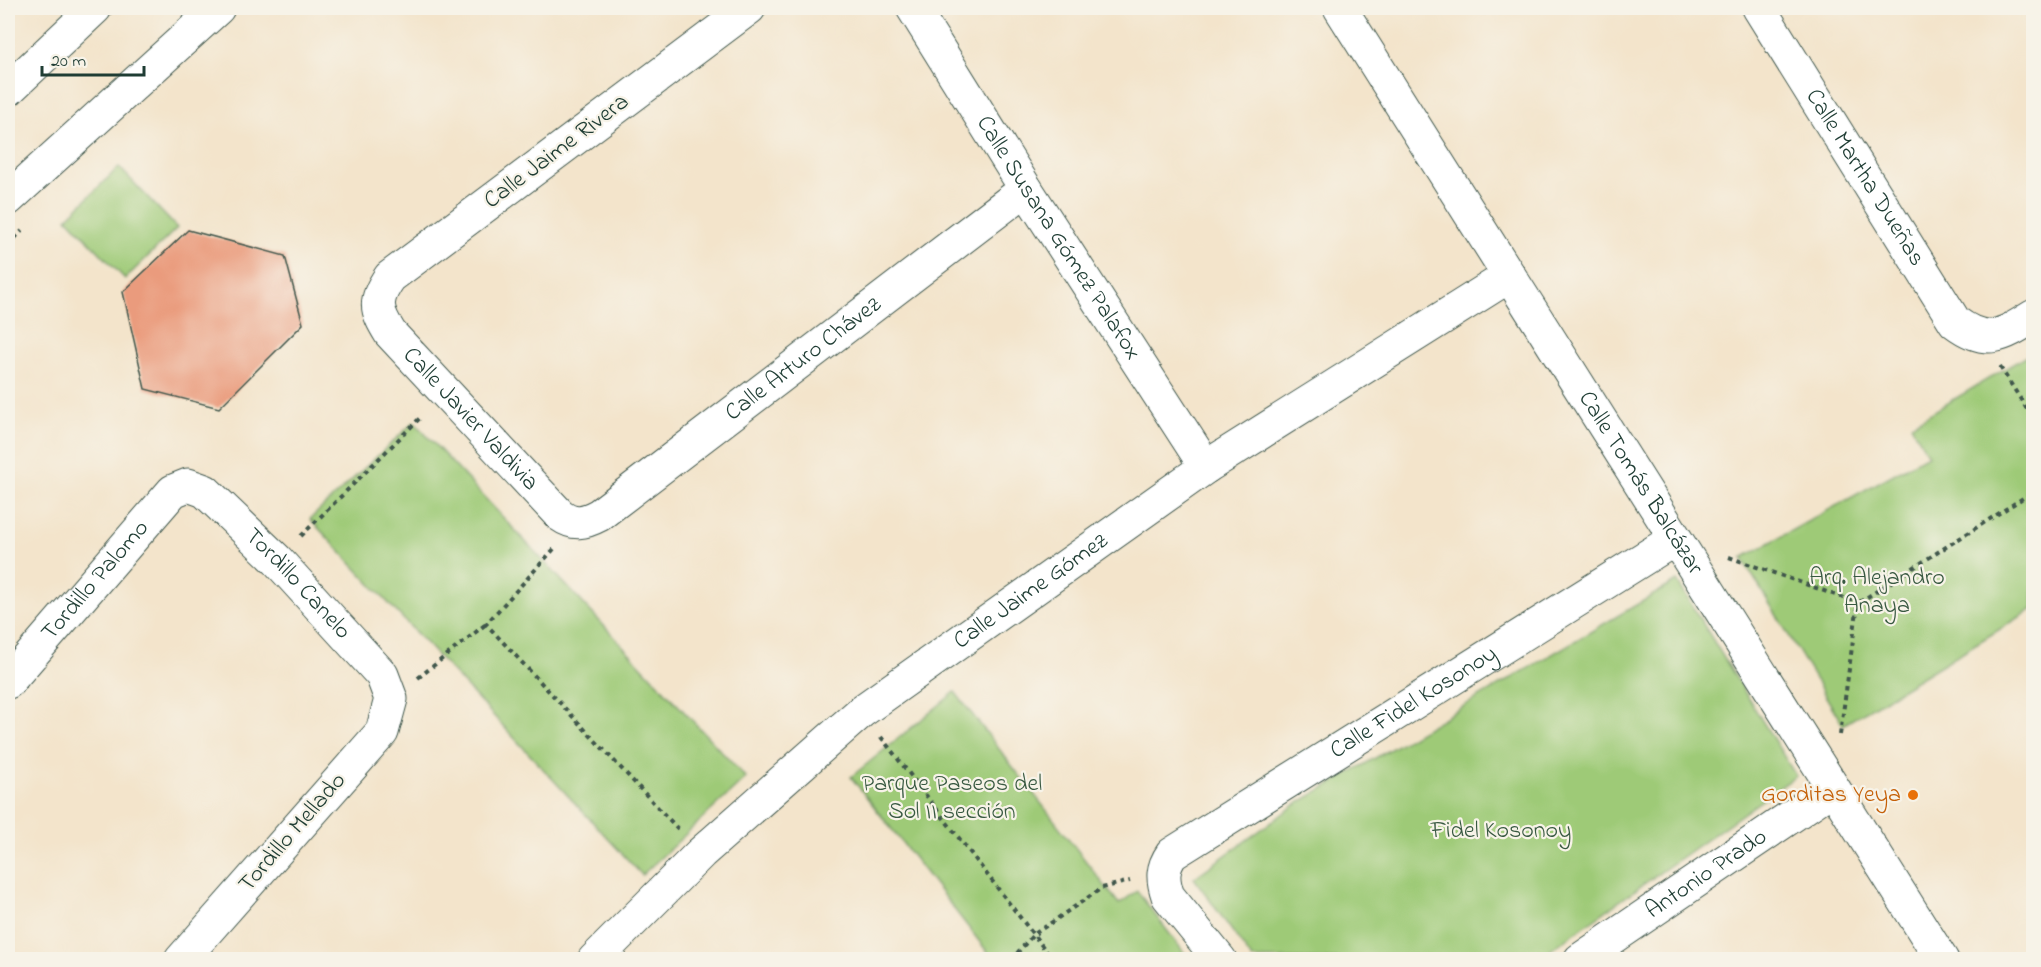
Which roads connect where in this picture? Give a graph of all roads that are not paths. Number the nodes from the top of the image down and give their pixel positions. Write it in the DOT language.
graph roads {
  1 [pos="95,8"];
  2 [pos="218,8"];
  3 [pos="748,8"];
  4 [pos="913,8"];
  5 [pos="1340,8"];
  6 [pos="1759,8"];
  7 [pos="8,90"];
  8 [pos="1026,189"];
  9 [pos="8,199"];
  10 [pos="1509,276"];
  11 [pos="377,305"];
  12 [pos="2034,316"];
  13 [pos="1206,467"];
  14 [pos="188,485"];
  15 [pos="578,523"];
  16 [pos="1675,538"];
  17 [pos="8,682"];
  18 [pos="392,699"];
  19 [pos="1833,788"];
  20 [pos="181,960"];
  21 [pos="594,960"];
  22 [pos="1220,960"];
  23 [pos="1580,960"];
  24 [pos="1942,960"];
  1 -- 7 [label="street"];
  2 -- 9 [label="street"];
  3 -- 11 [label="street, Calle Jaime Rivera"];
  4 -- 8 [label="street, Calle Susana Gómez Palafox"];
  5 -- 10 [label="street, Calle Tomás Balcázar"];
  6 -- 12 [label="street, Calle Martha Dueñas"];
  8 -- 13 [label="street, Calle Susana Gómez Palafox"];
  8 -- 15 [label="street, Calle Arturo Chávez"];
  10 -- 13 [label="street, Calle Jaime Gómez"];
  10 -- 16 [label="street, Calle Tomás Balcázar"];
  11 -- 15 [label="street, Calle Javier Valdivia"];
  13 -- 21 [label="street, Calle Jaime Gómez"];
  14 -- 17 [label="street, Tordillo Palomo"];
  14 -- 18 [label="street, Tordillo Canelo"];
  16 -- 19 [label="street, Calle Tomás Balcázar"];
  16 -- 22 [label="street, Calle Fidel Kosonoy"];
  18 -- 20 [label="street, Tordillo Mellado"];
  19 -- 23 [label="street, Antonio Prado"];
  19 -- 24 [label="street, Calle Tomás Balcázar"];
}
